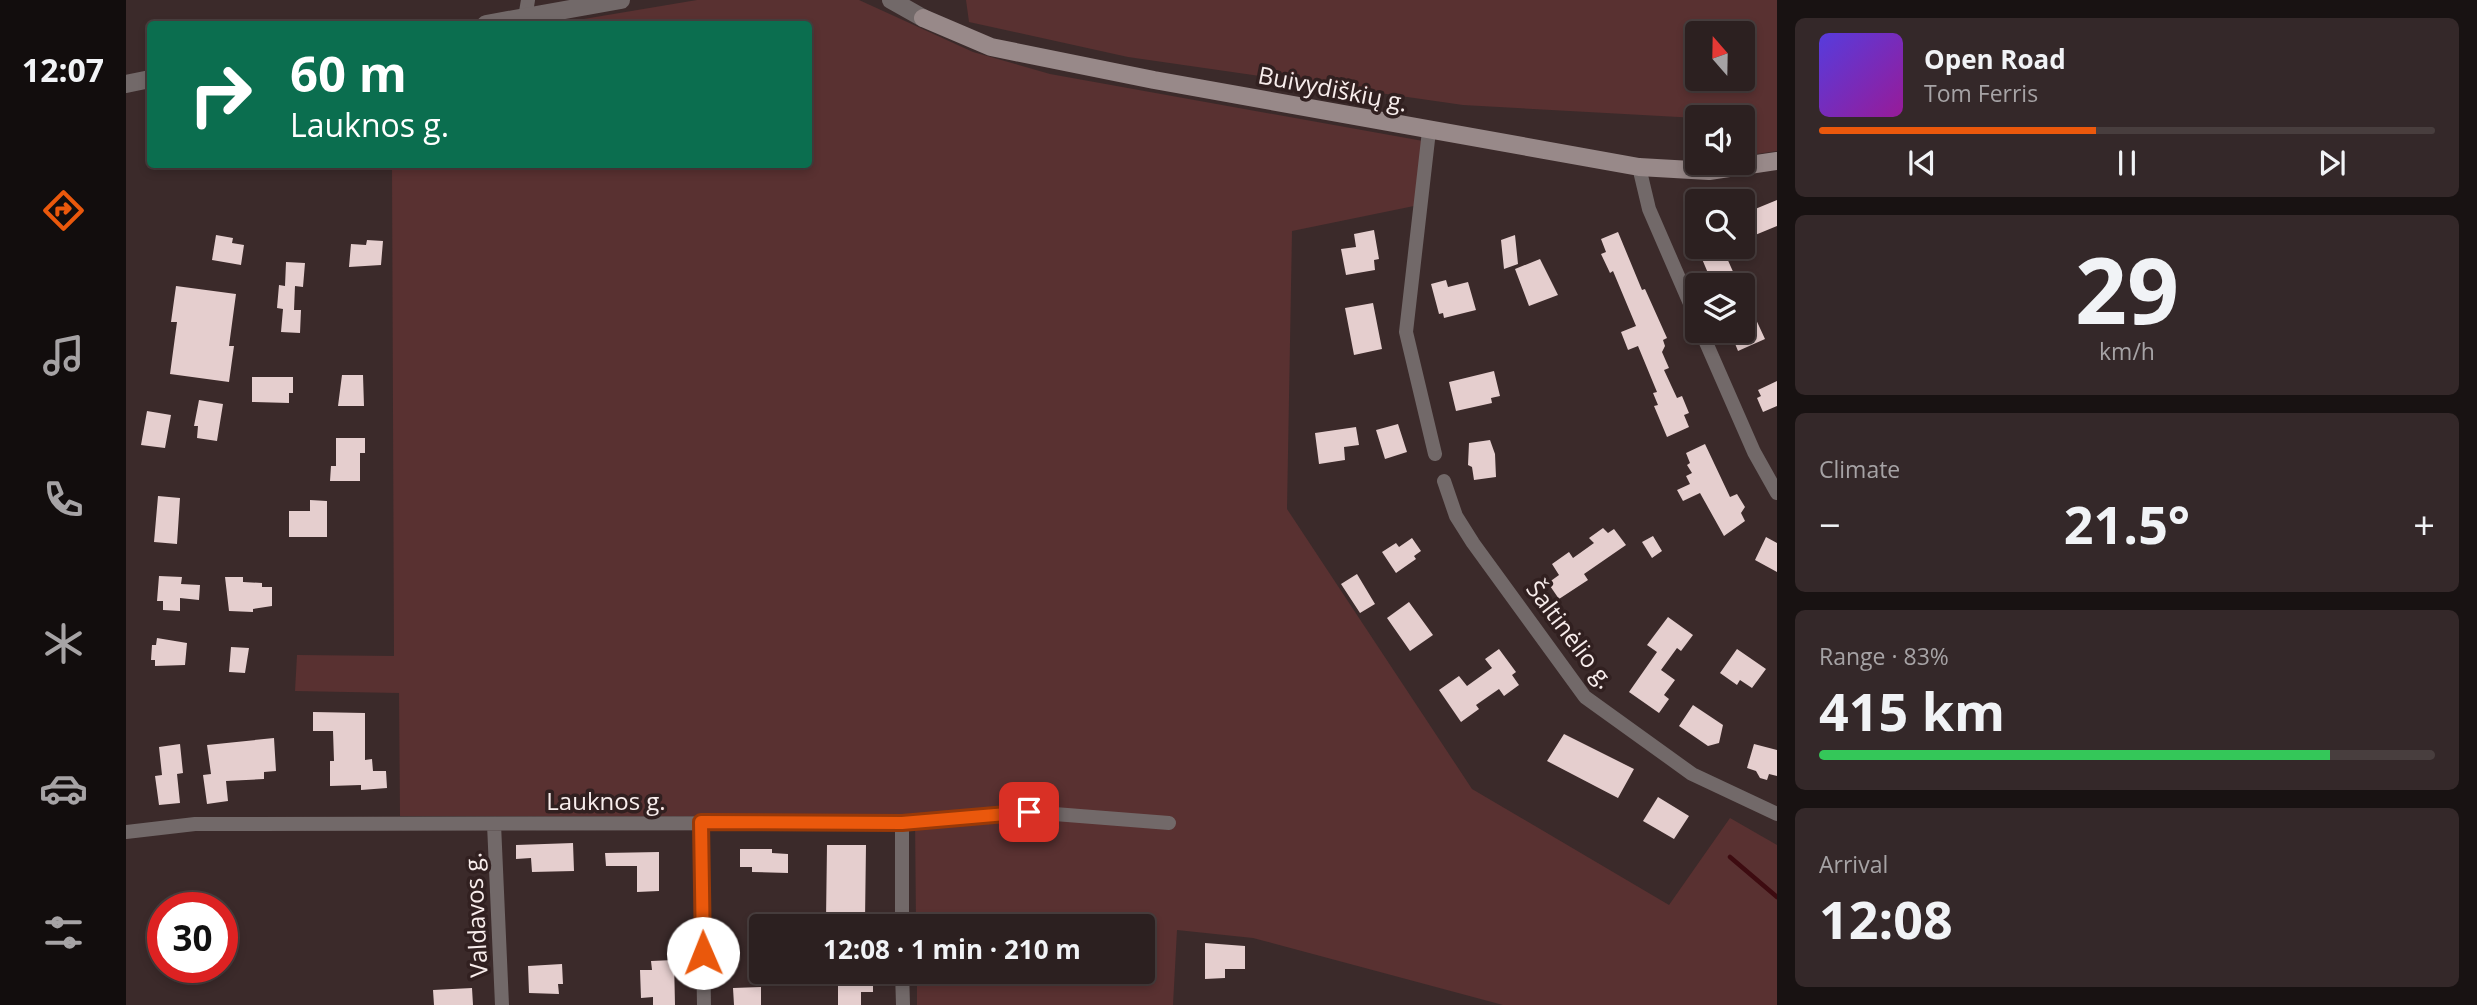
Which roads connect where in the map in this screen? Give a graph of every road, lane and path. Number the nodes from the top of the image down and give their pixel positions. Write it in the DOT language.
graph roads {
  1 [pos="528,0"];
  2 [pos="621,0"];
  3 [pos="891,0"];
  4 [pos="525,18"];
  5 [pos="923,19"];
  6 [pos="506,21"];
  7 [pos="147,80"];
  8 [pos="126,83"];
  9 [pos="1429,131"];
  10 [pos="1777,161"];
  11 [pos="1639,167"];
  12 [pos="1685,292"];
  13 [pos="1706,343"];
  14 [pos="1435,454"];
  15 [pos="1444,481"];
  16 [pos="1777,493"];
  17 [pos="1777,814"];
  18 [pos="701,822"];
  19 [pos="902,823"];
  20 [pos="1170,823"];
  21 [pos="494,824"];
  22 [pos="126,832"];
  23 [pos="902,914"];
  24 [pos="902,984"];
  25 [pos="502,1005"];
  26 [pos="704,1005"];
  27 [pos="903,1005"];
  1 -- 4 [label="street"];
  2 -- 4 [label="street"];
  3 -- 5 [label="street, Buivydiškių g."];
  4 -- 6 [label="street"];
  5 -- 9 [label="main road, Buivydiškių g."];
  7 -- 8 [label="street"];
  9 -- 11 [label="main road, Buivydiškių g."];
  9 -- 14 [label="street"];
  10 -- 11 [label="main road, Buivydiškių g."];
  11 -- 12 [label="street"];
  13 -- 16 [label="street"];
  15 -- 17 [label="street, Šaltinėlio g."];
  18 -- 19 [label="street, Lauknos g."];
  18 -- 21 [label="street, Lauknos g."];
  18 -- 26 [label="street"];
  19 -- 20 [label="street, Lauknos g."];
  19 -- 23 [label="street"];
  21 -- 22 [label="street, Lauknos g."];
  21 -- 25 [label="street, Valdavos g."];
  24 -- 27 [label="street"];
}
